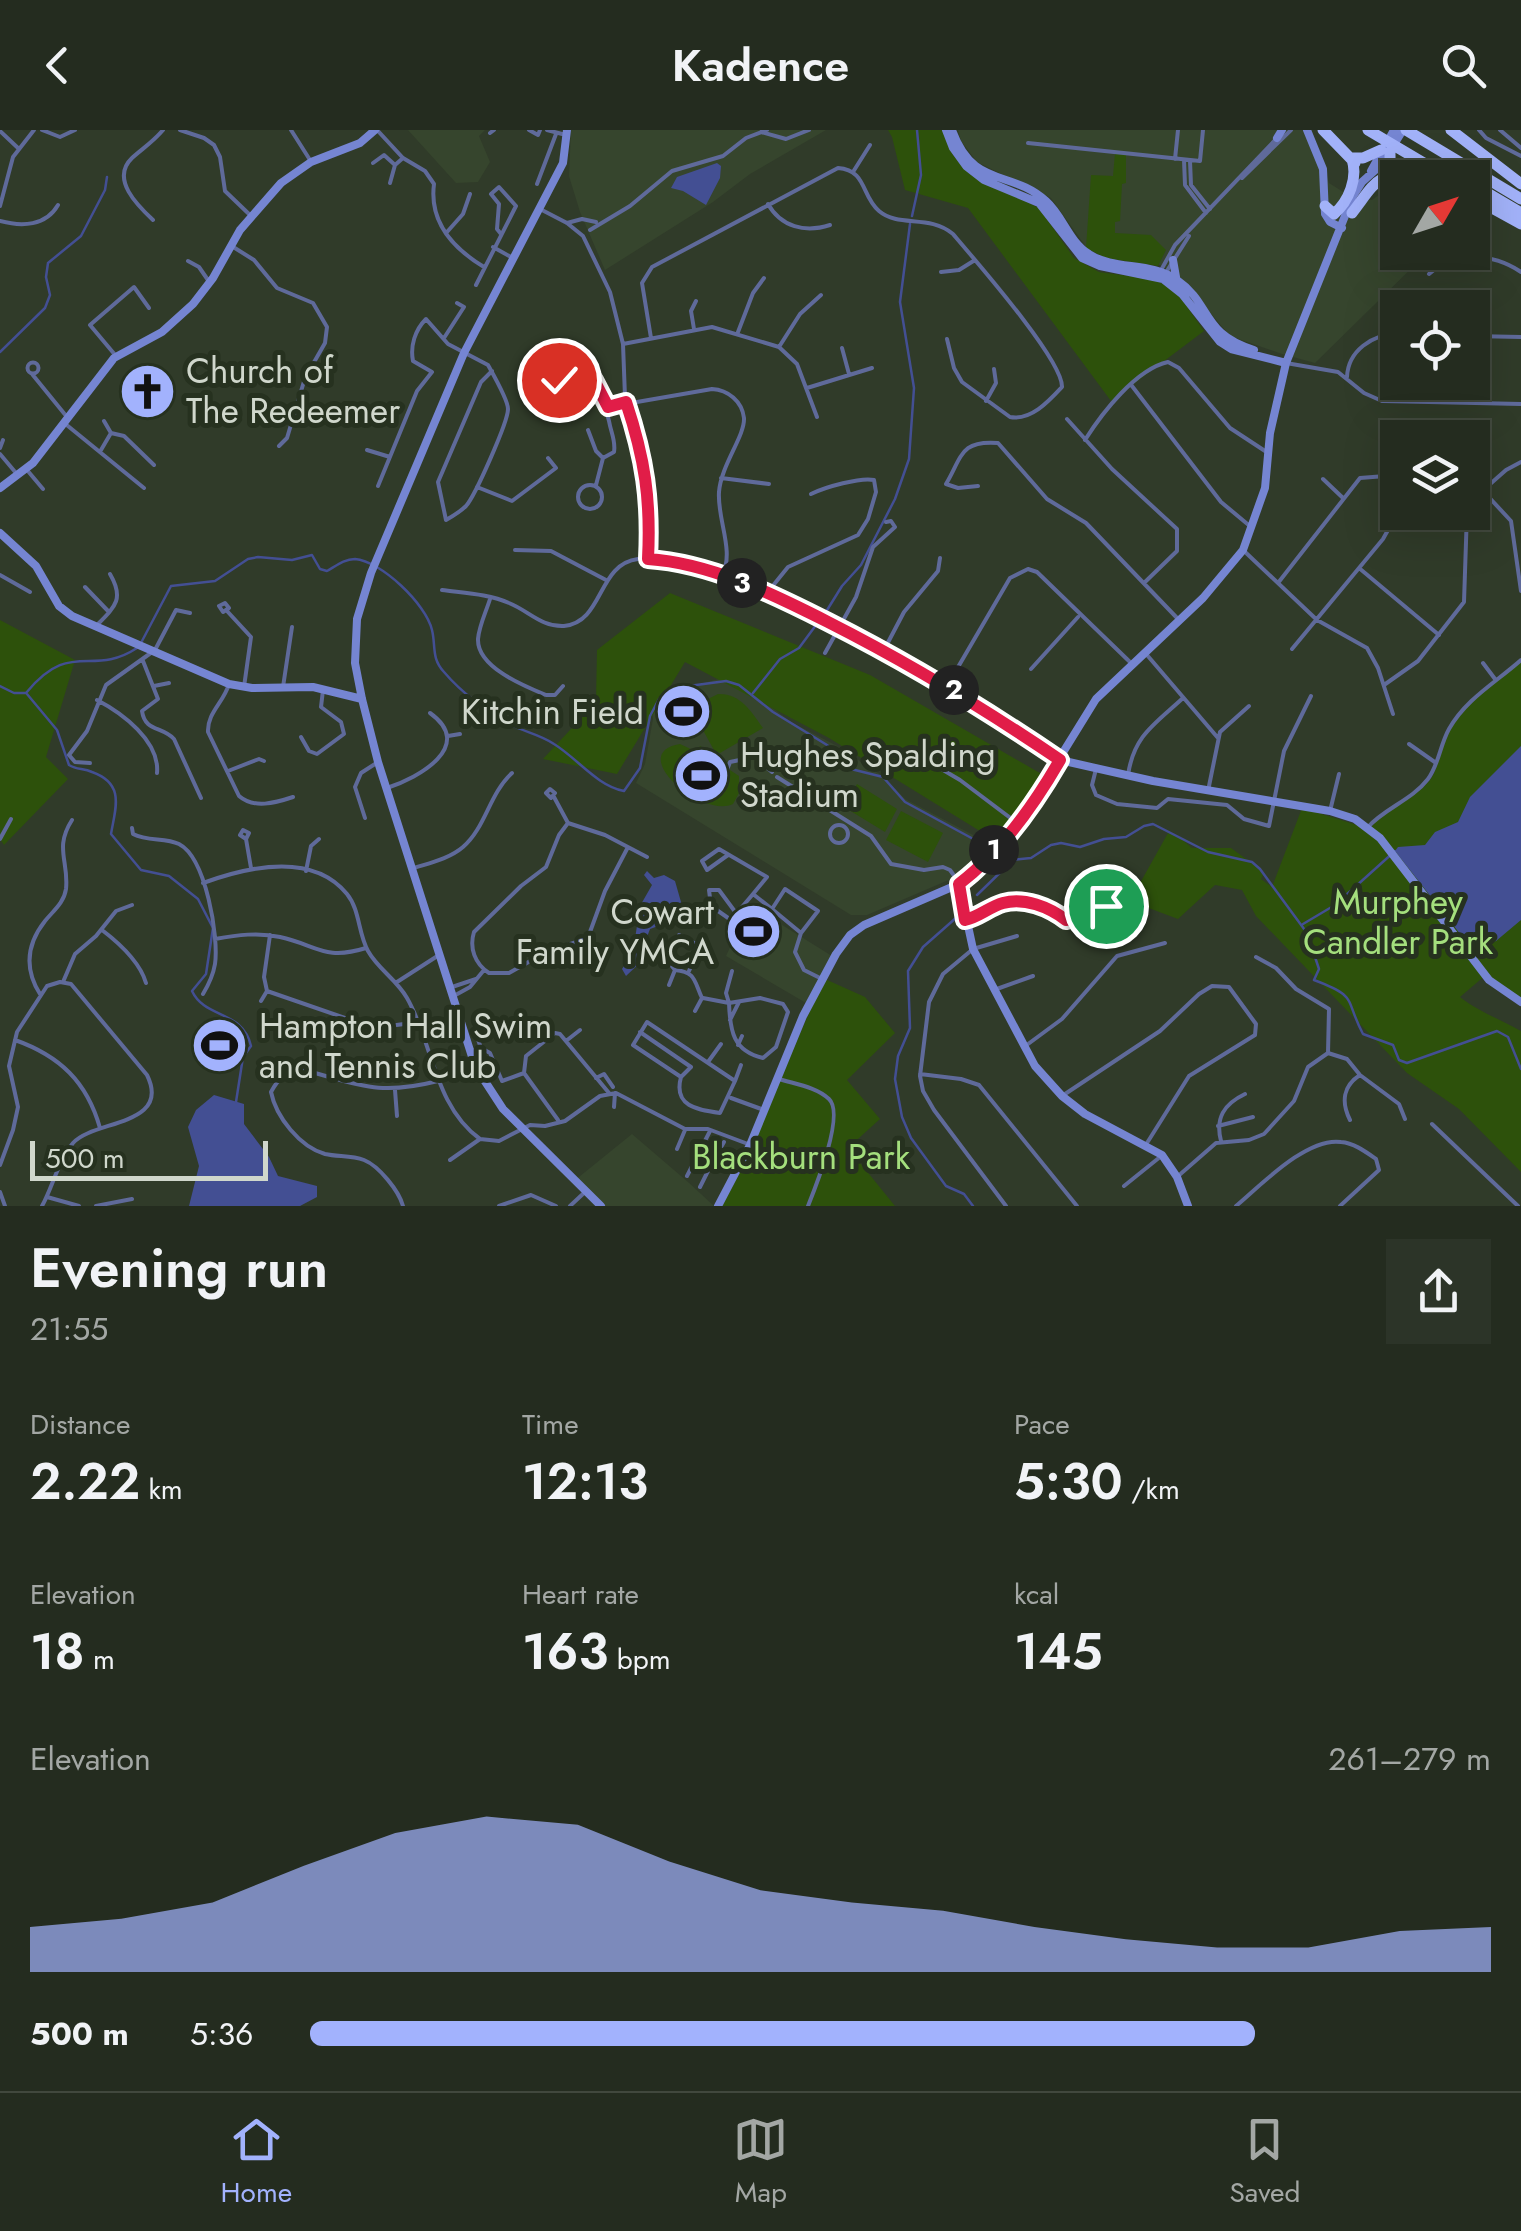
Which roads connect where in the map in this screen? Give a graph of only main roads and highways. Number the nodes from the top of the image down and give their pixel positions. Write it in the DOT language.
graph roads {
  1 [pos="949,130"];
  2 [pos="1307,130"];
  3 [pos="1322,130"];
  4 [pos="1368,130"];
  5 [pos="1382,130"];
  6 [pos="1394,130"];
  7 [pos="1404,130"];
  8 [pos="1420,130"];
  9 [pos="1450,130"];
  10 [pos="379,131"];
  11 [pos="563,133"];
  12 [pos="1387,149"];
  13 [pos="1351,158"];
  14 [pos="1389,160"];
  15 [pos="1419,160"];
  16 [pos="1432,160"];
  17 [pos="1371,174"];
  18 [pos="1380,178"];
  19 [pos="1521,184"];
  20 [pos="1359,186"];
  21 [pos="1490,196"];
  22 [pos="1520,199"];
  23 [pos="1325,206"];
  24 [pos="1490,207"];
  25 [pos="1352,213"];
  26 [pos="1521,213"];
  27 [pos="1521,224"];
  28 [pos="1342,228"];
  29 [pos="1173,260"];
  30 [pos="1161,275"];
  31 [pos="1178,281"];
  32 [pos="1286,362"];
  33 [pos="0,488"];
  34 [pos="1,535"];
  35 [pos="362,699"];
  36 [pos="1060,760"];
  37 [pos="959,884"];
  38 [pos="1521,1002"];
  39 [pos="601,1206"];
  40 [pos="718,1206"];
  41 [pos="1188,1206"];
  1 -- 30 [label="main road"];
  2 -- 23 [label="main road"];
  3 -- 13 [label="highway"];
  4 -- 15 [label="highway"];
  5 -- 16 [label="highway"];
  6 -- 12 [label="main road"];
  7 -- 12 [label="main road"];
  7 -- 22 [label="highway"];
  8 -- 22 [label="highway"];
  9 -- 19 [label="highway"];
  10 -- 33 [label="main road"];
  11 -- 35 [label="main road"];
  12 -- 13 [label="highway"];
  12 -- 14 [label="highway"];
  12 -- 17 [label="main road"];
  13 -- 20 [label="highway"];
  13 -- 23 [label="highway"];
  17 -- 20 [label="main road"];
  17 -- 25 [label="main road"];
  18 -- 25 [label="highway"];
  20 -- 28 [label="main road"];
  21 -- 26 [label="highway"];
  23 -- 28 [label="main road"];
  24 -- 27 [label="highway"];
  25 -- 28 [label="main road"];
  28 -- 32 [label="main road"];
  29 -- 31 [label="main road"];
  30 -- 31 [label="main road"];
  30 -- 32 [label="main road"];
  31 -- 32 [label="main road"];
  32 -- 36 [label="main road"];
  34 -- 35 [label="main road"];
  35 -- 39 [label="main road"];
  36 -- 37 [label="main road"];
  36 -- 38 [label="main road"];
  37 -- 40 [label="main road"];
  37 -- 41 [label="main road"];
}
